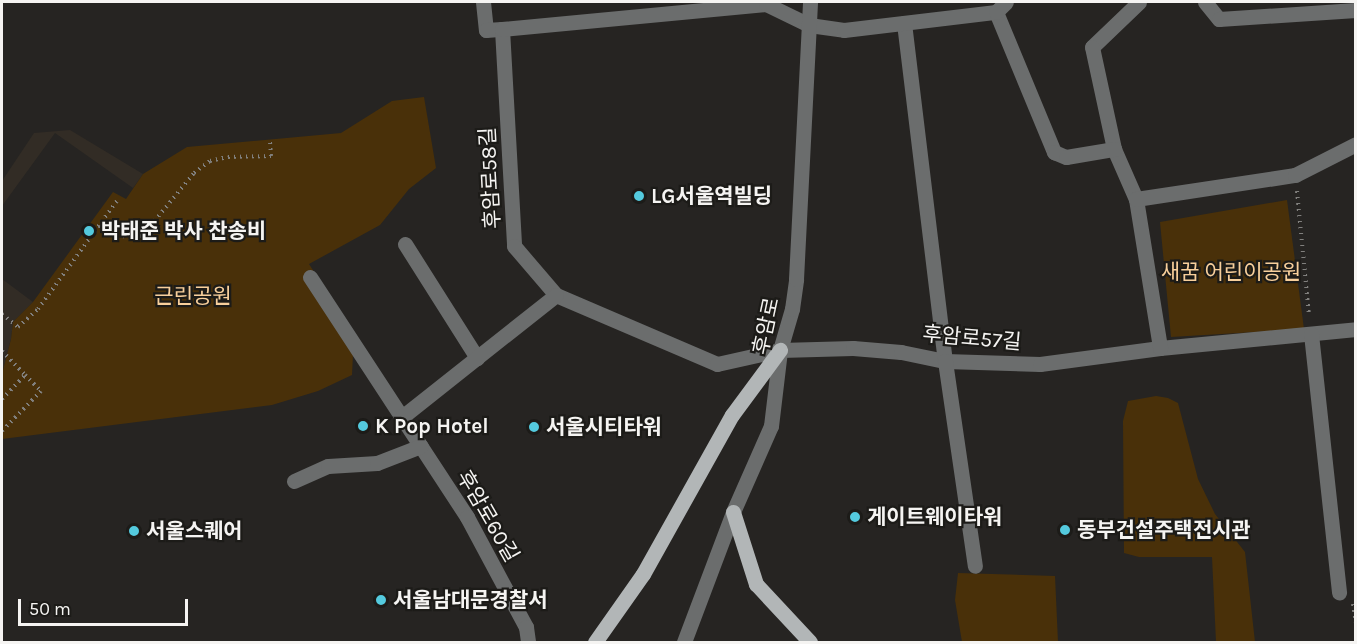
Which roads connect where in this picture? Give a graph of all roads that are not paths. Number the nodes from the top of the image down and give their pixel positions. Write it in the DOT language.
graph roads {
  1 [pos="483,2"];
  2 [pos="810,2"];
  3 [pos="1139,2"];
  4 [pos="1205,2"];
  5 [pos="1001,7"];
  6 [pos="1356,10"];
  7 [pos="904,23"];
  8 [pos="809,25"];
  9 [pos="502,29"];
  10 [pos="1356,144"];
  11 [pos="1114,149"];
  12 [pos="1136,199"];
  13 [pos="405,244"];
  14 [pos="310,277"];
  15 [pos="556,295"];
  16 [pos="1356,330"];
  17 [pos="1311,334"];
  18 [pos="1160,348"];
  19 [pos="780,350"];
  20 [pos="477,358"];
  21 [pos="945,360"];
  22 [pos="402,417"];
  23 [pos="421,446"];
  24 [pos="294,481"];
  25 [pos="733,512"];
  26 [pos="975,566"];
  27 [pos="1339,592"];
  28 [pos="528,642"];
  29 [pos="595,642"];
  30 [pos="684,642"];
  31 [pos="810,642"];
  1 -- 9 [label="street"];
  2 -- 8 [label="street, 후암로"];
  3 -- 11 [label="street"];
  4 -- 6 [label="street"];
  5 -- 7 [label="street"];
  5 -- 11 [label="street"];
  7 -- 8 [label="street"];
  7 -- 21 [label="street"];
  8 -- 9 [label="street"];
  8 -- 19 [label="street, 후암로"];
  9 -- 15 [label="street, 후암로58길"];
  10 -- 12 [label="street"];
  11 -- 12 [label="street"];
  12 -- 18 [label="street"];
  13 -- 20 [label="street"];
  14 -- 22 [label="street, 후암로60길"];
  15 -- 19 [label="street, 후암로58길"];
  15 -- 20 [label="street"];
  16 -- 17 [label="street, 후암로57길"];
  17 -- 18 [label="street, 후암로57길"];
  17 -- 27 [label="street"];
  18 -- 21 [label="street, 후암로57길"];
  19 -- 21 [label="street, 후암로57길"];
  19 -- 25 [label="street, 후암로"];
  19 -- 29 [label="main road"];
  20 -- 22 [label="street"];
  21 -- 26 [label="street"];
  22 -- 23 [label="street, 후암로60길"];
  23 -- 24 [label="street"];
  23 -- 28 [label="street, 후암로60길"];
  25 -- 30 [label="street, 후암로"];
  25 -- 31 [label="main road"];
}
